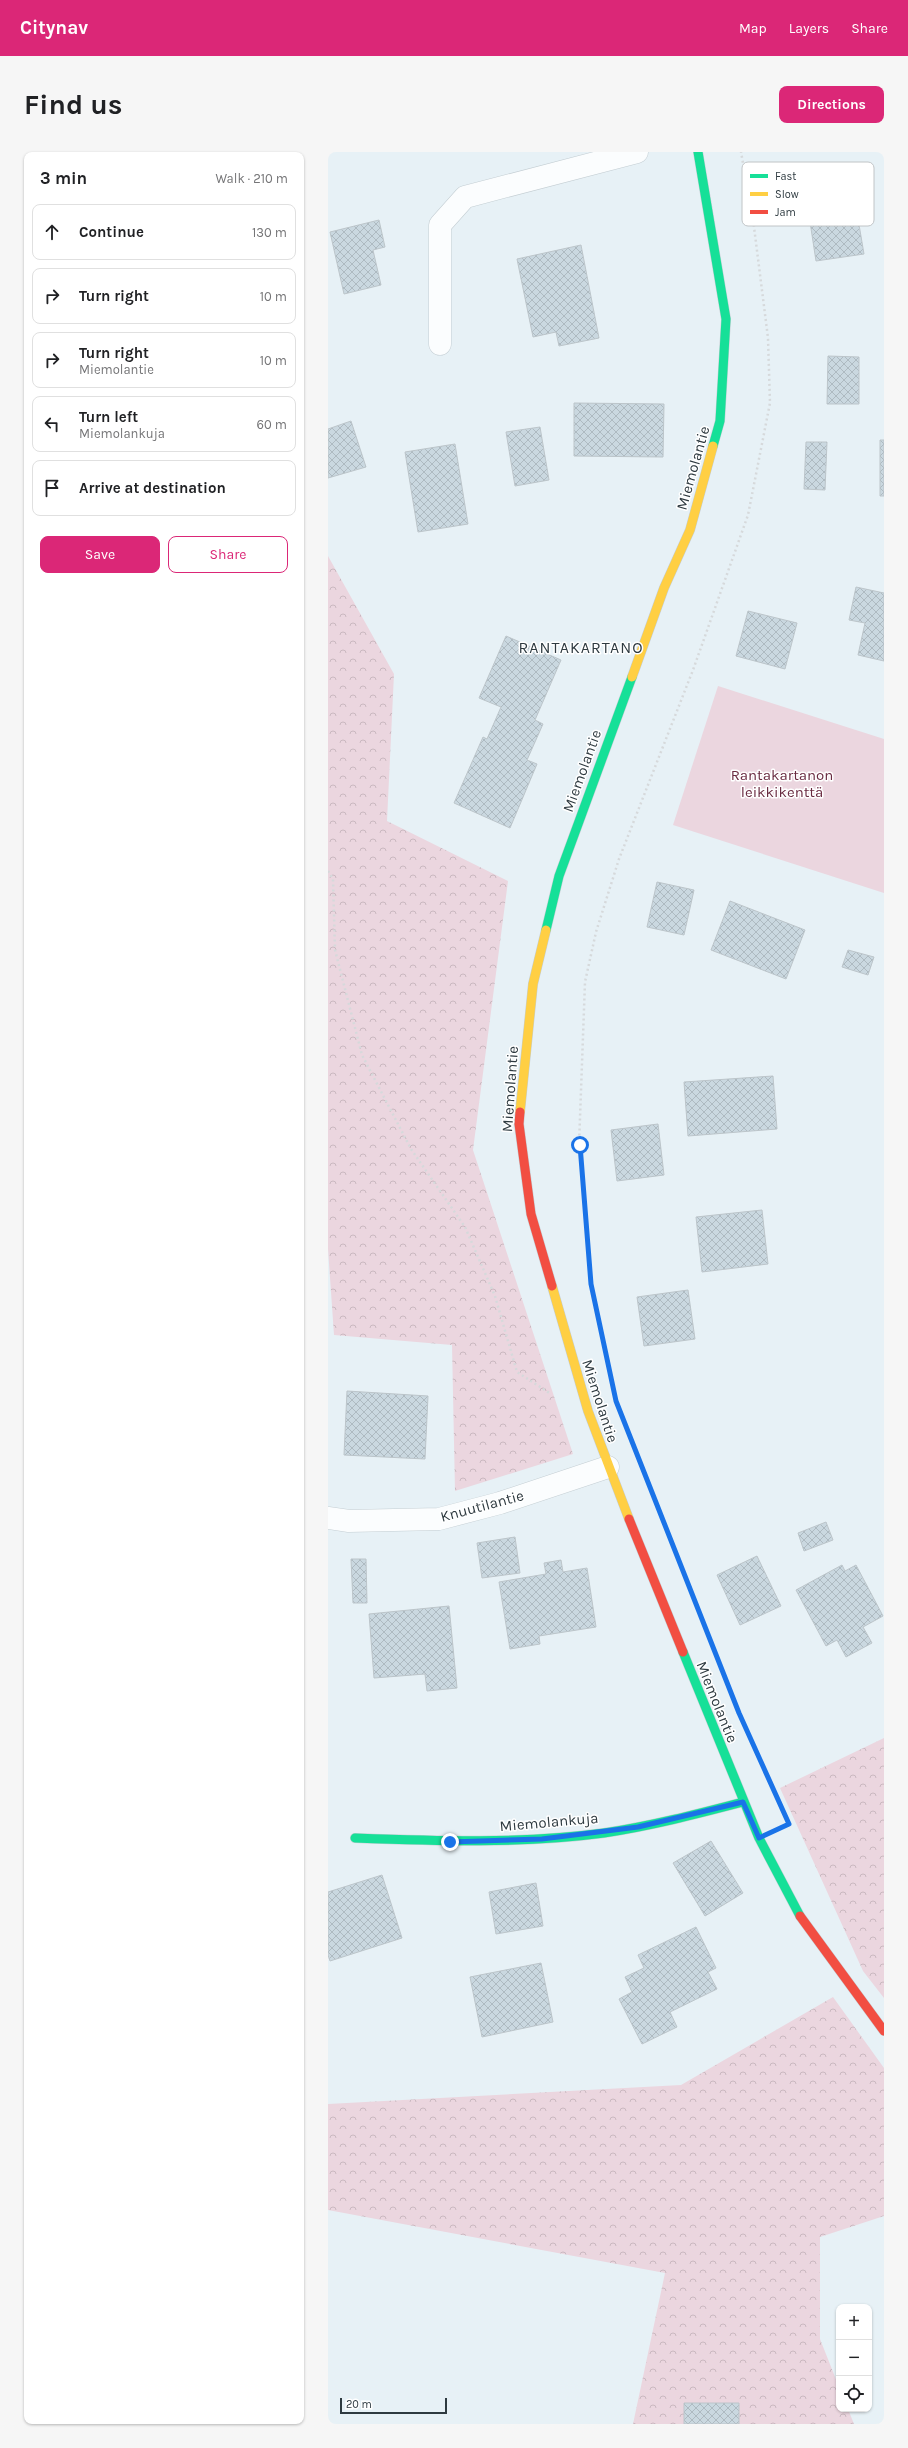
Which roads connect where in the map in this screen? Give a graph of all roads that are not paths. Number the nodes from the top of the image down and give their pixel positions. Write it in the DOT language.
graph roads {
  1 [pos="637,152"];
  2 [pos="698,152"];
  3 [pos="440,344"];
  4 [pos="608,1467"];
  5 [pos="328,1518"];
  6 [pos="743,1802"];
  7 [pos="355,1838"];
  8 [pos="884,2031"];
  1 -- 3 [label="street"];
  2 -- 4 [label="street, Miemolantie"];
  4 -- 5 [label="street, Knuutilantie"];
  4 -- 6 [label="street, Miemolantie"];
  6 -- 7 [label="street, Miemolankuja"];
  6 -- 8 [label="street, Miemolantie"];
}
